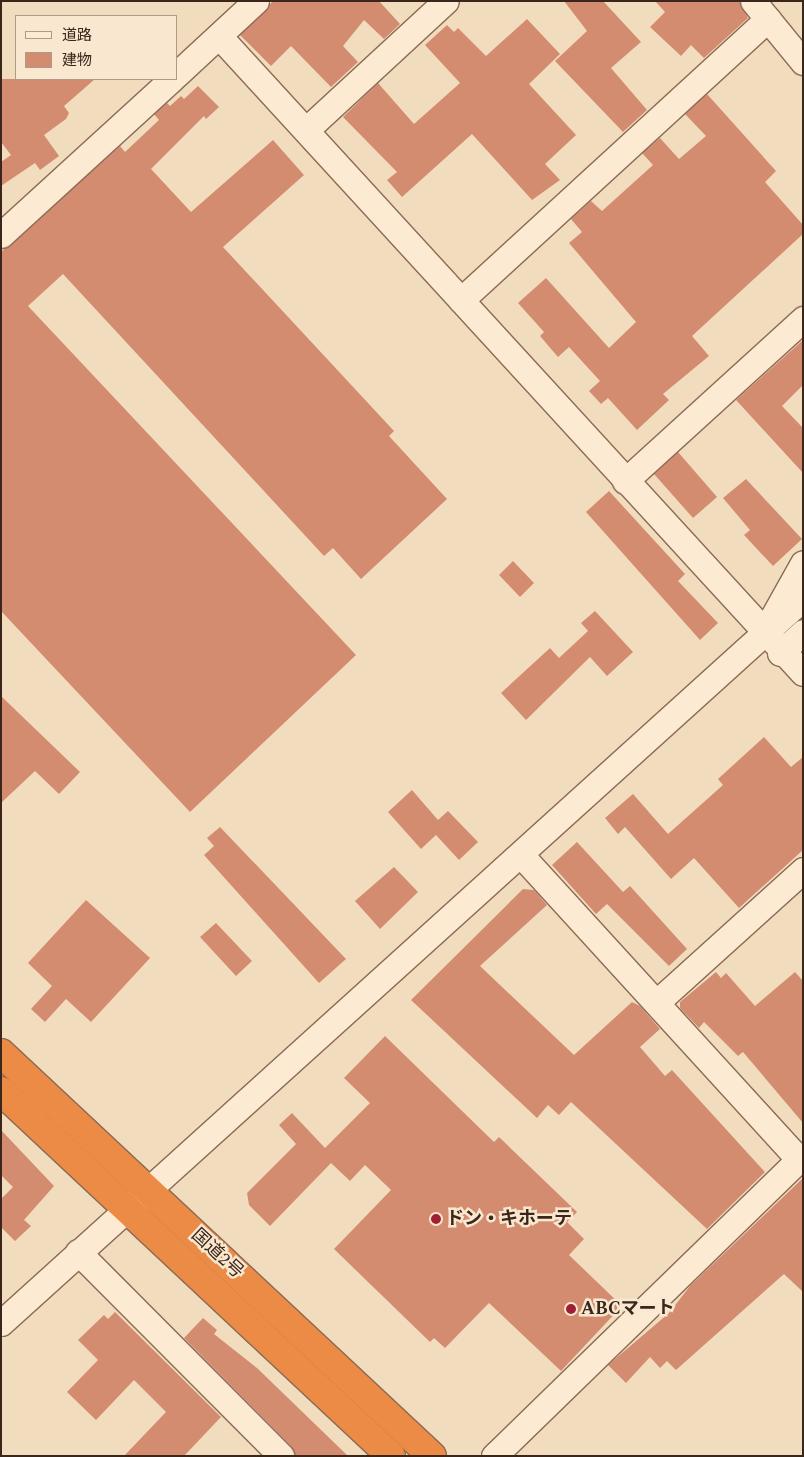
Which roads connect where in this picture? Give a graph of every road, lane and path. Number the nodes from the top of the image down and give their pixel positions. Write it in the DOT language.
graph roads {
  1 [pos="256,1"];
  2 [pos="446,1"];
  3 [pos="761,10"];
  4 [pos="219,36"];
  5 [pos="803,62"];
  6 [pos="178,73"];
  7 [pos="171,80"];
  8 [pos="306,130"];
  9 [pos="1,235"];
  10 [pos="461,300"];
  11 [pos="803,319"];
  12 [pos="625,481"];
  13 [pos="803,563"];
  14 [pos="803,598"];
  15 [pos="803,632"];
  16 [pos="764,634"];
  17 [pos="780,653"];
  18 [pos="803,673"];
  19 [pos="521,855"];
  20 [pos="803,870"];
  21 [pos="657,1002"];
  22 [pos="1,1052"];
  23 [pos="1,1091"];
  24 [pos="801,1157"];
  25 [pos="150,1192"];
  26 [pos="127,1209"];
  27 [pos="78,1252"];
  28 [pos="1,1323"];
  29 [pos="281,1456"];
  30 [pos="391,1456"];
  31 [pos="432,1456"];
  32 [pos="494,1456"];
  1 -- 4 [label="street"];
  2 -- 8 [label="street"];
  3 -- 5 [label="street"];
  3 -- 10 [label="street"];
  4 -- 6 [label="street"];
  4 -- 8 [label="street"];
  7 -- 9 [label="street"];
  8 -- 10 [label="street"];
  10 -- 12 [label="street"];
  11 -- 12 [label="street"];
  12 -- 16 [label="street"];
  13 -- 16 [label="street"];
  14 -- 16 [label="street"];
  15 -- 17 [label="street"];
  16 -- 17 [label="street"];
  16 -- 19 [label="street"];
  17 -- 18 [label="street"];
  19 -- 21 [label="street"];
  19 -- 25 [label="street"];
  20 -- 21 [label="street"];
  21 -- 24 [label="street"];
  22 -- 25 [label="highway, 国道2号"];
  23 -- 26 [label="highway, 国道2号"];
  24 -- 32 [label="street"];
  25 -- 26 [label="street"];
  25 -- 31 [label="highway, 国道2号"];
  26 -- 27 [label="street"];
  26 -- 30 [label="highway, 国道2号"];
  27 -- 28 [label="street"];
  27 -- 29 [label="street"];
}
